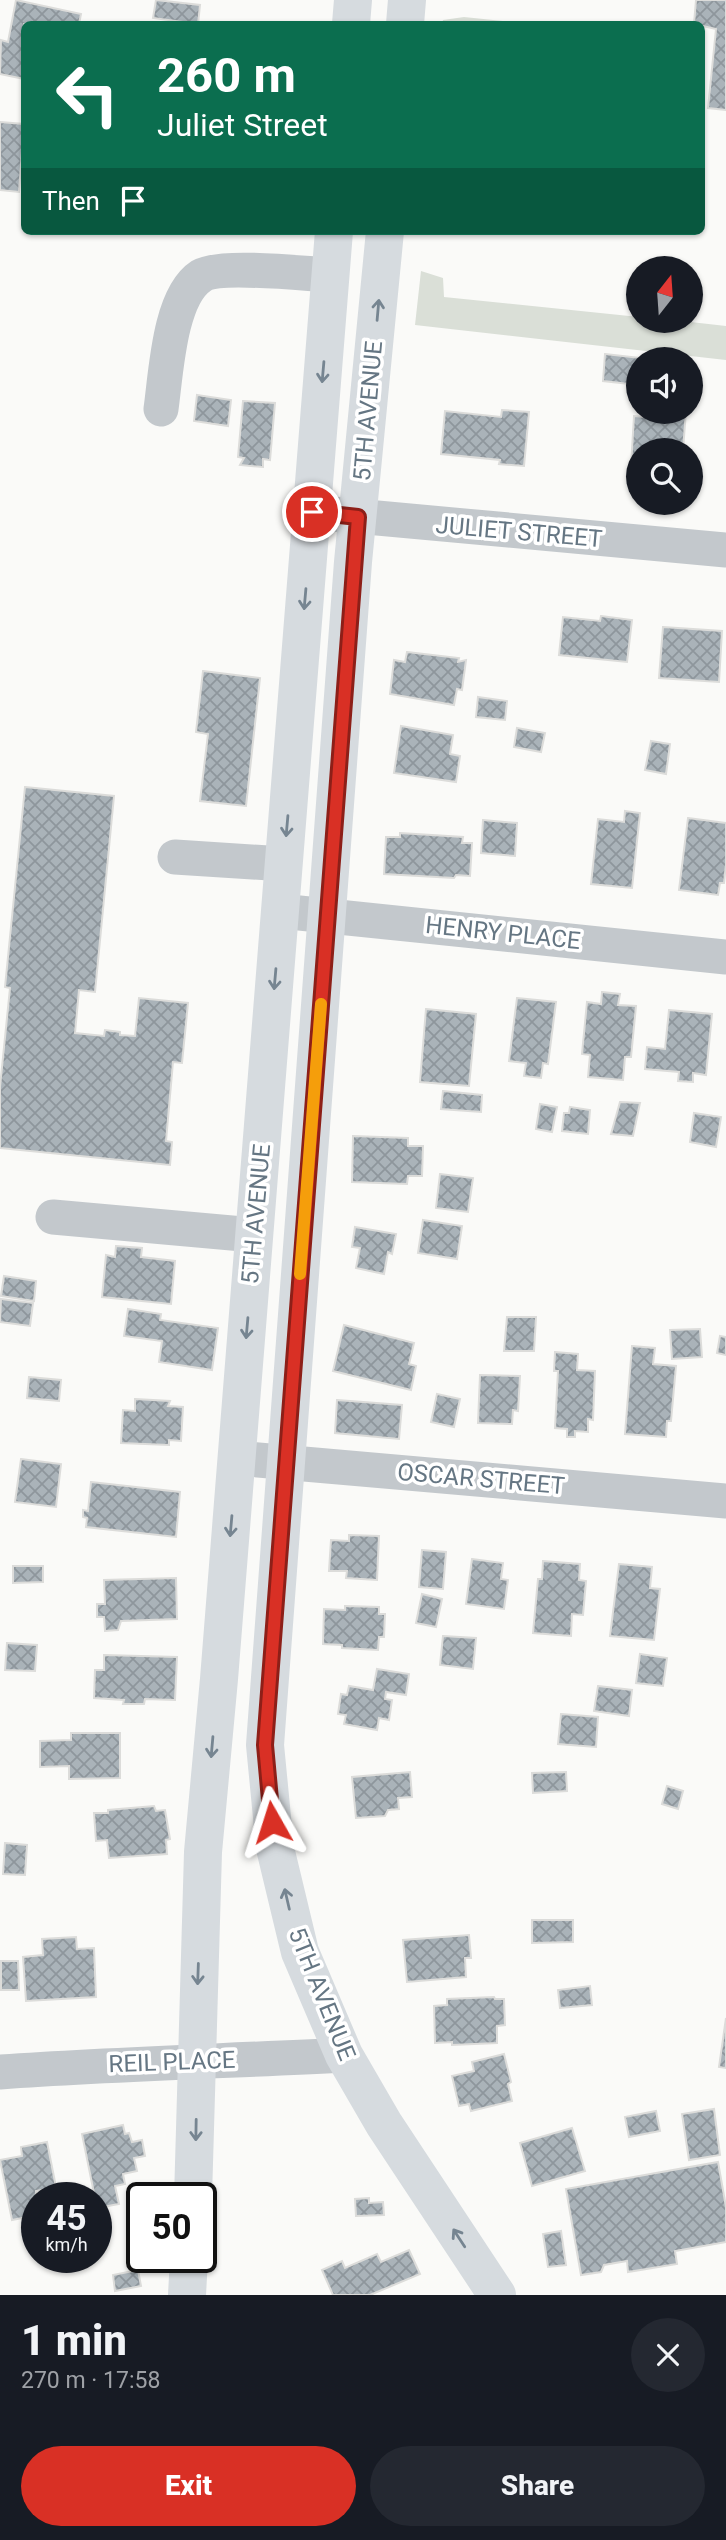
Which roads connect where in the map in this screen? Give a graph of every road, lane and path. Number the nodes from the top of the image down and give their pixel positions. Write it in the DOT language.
graph roads {
  1 [pos="352,0"];
  2 [pos="407,0"];
  3 [pos="351,21"];
  4 [pos="405,21"];
  5 [pos="334,235"];
  6 [pos="385,235"];
  7 [pos="331,275"];
  8 [pos="161,409"];
  9 [pos="312,512"];
  10 [pos="358,517"];
  11 [pos="726,550"];
  12 [pos="175,858"];
  13 [pos="284,864"];
  14 [pos="280,911"];
  15 [pos="327,915"];
  16 [pos="726,957"];
  17 [pos="53,1217"];
  18 [pos="254,1235"];
  19 [pos="236,1458"];
  20 [pos="286,1462"];
  21 [pos="726,1501"];
  22 [pos="344,2055"];
  23 [pos="195,2062"];
  24 [pos="0,2072"];
  25 [pos="194,2182"];
  26 [pos="189,2273"];
  27 [pos="187,2295"];
  28 [pos="497,2295"];
  1 -- 3 [label="main road"];
  2 -- 4 [label="main road"];
  5 -- 7 [label="main road, 5TH AVENUE"];
  10 -- 6 [label="main road, 5TH AVENUE, one-way"];
  7 -- 8 [label="street"];
  7 -- 9 [label="main road, 5TH AVENUE, one-way"];
  9 -- 10 [label="street, JULIET STREET"];
  9 -- 13 [label="main road, 5TH AVENUE, one-way"];
  10 -- 11 [label="street, JULIET STREET"];
  10 -- 15 [label="main road, 5TH AVENUE"];
  12 -- 13 [label="street"];
  13 -- 14 [label="main road, 5TH AVENUE"];
  14 -- 15 [label="street, HENRY PLACE"];
  14 -- 18 [label="main road, 5TH AVENUE, one-way"];
  15 -- 16 [label="street, HENRY PLACE"];
  15 -- 20 [label="main road, 5TH AVENUE"];
  17 -- 18 [label="street"];
  18 -- 19 [label="main road, 5TH AVENUE, one-way"];
  19 -- 20 [label="street, OSCAR STREET"];
  19 -- 23 [label="main road, 5TH AVENUE, one-way"];
  20 -- 21 [label="street, OSCAR STREET"];
  22 -- 20 [label="main road, 5TH AVENUE, one-way"];
  22 -- 23 [label="street, REIL PLACE"];
  28 -- 22 [label="main road, 5TH AVENUE, one-way"];
  23 -- 24 [label="street, REIL PLACE"];
  23 -- 25 [label="main road, 5TH AVENUE, one-way"];
  26 -- 27 [label="main road"];
}
